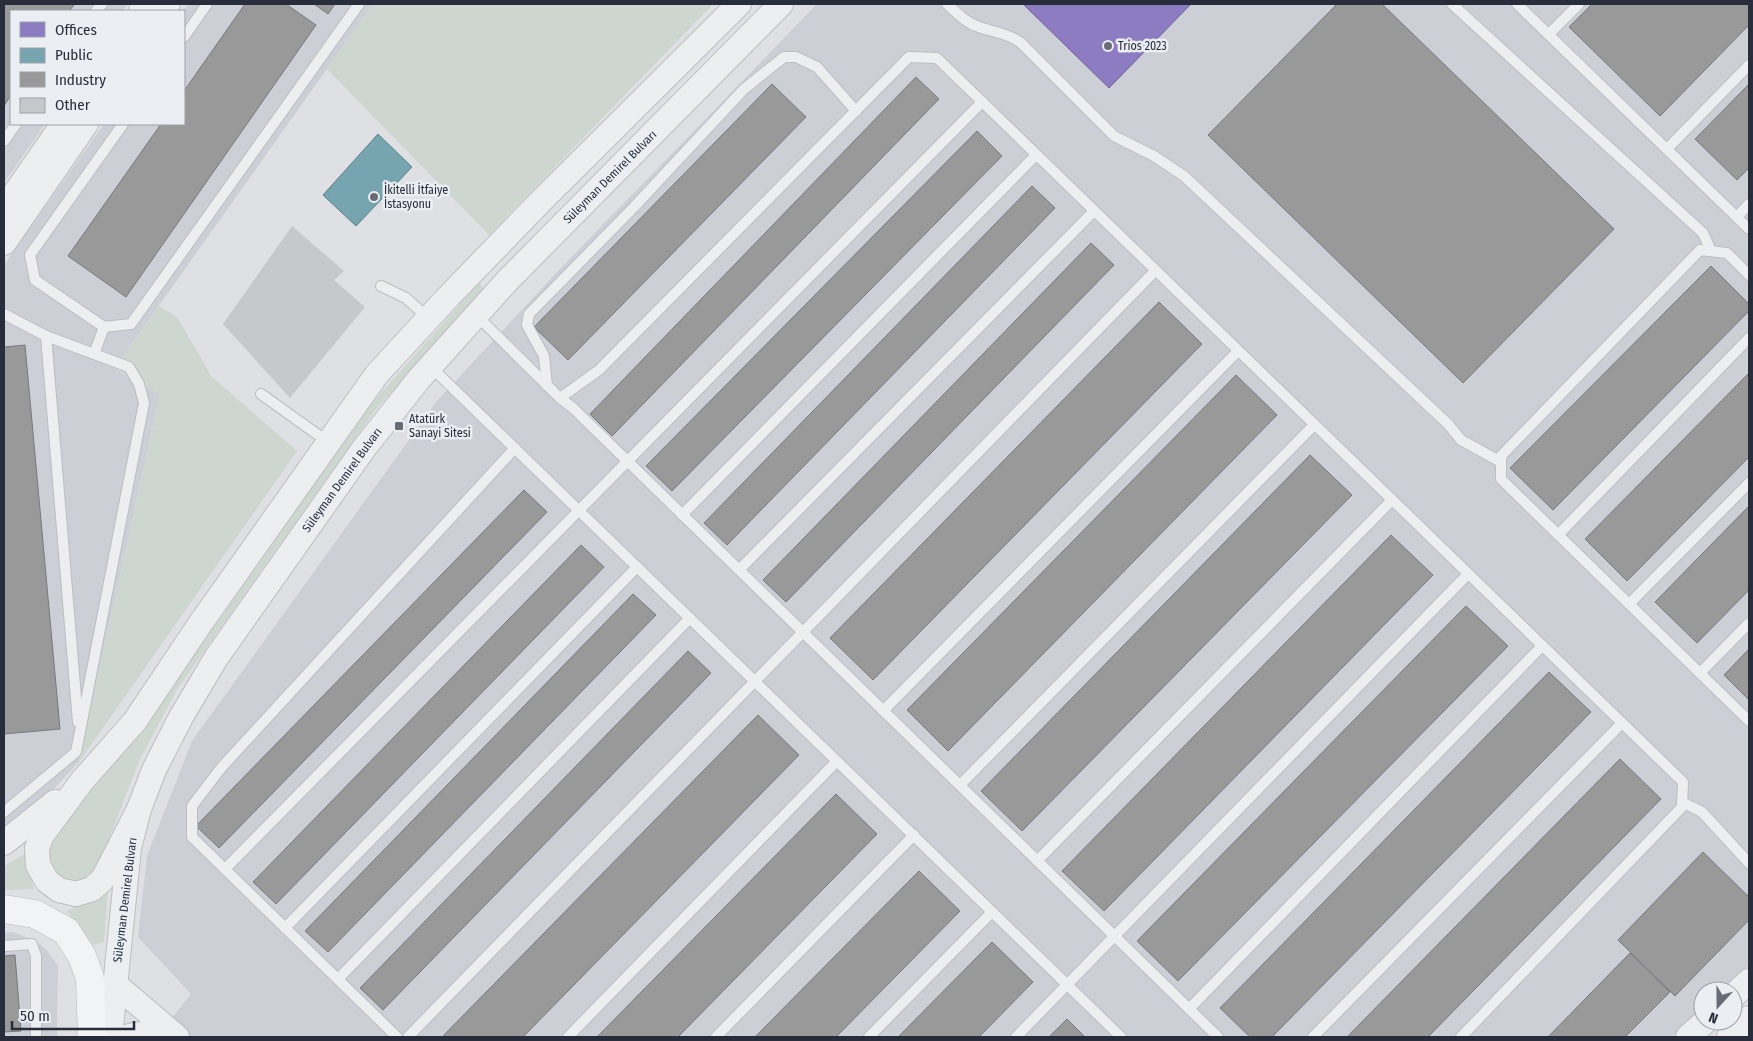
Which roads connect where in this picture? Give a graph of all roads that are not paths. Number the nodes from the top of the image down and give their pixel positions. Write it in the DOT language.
graph roads {
  1 [pos="207,4"];
  2 [pos="359,4"];
  3 [pos="739,4"];
  4 [pos="781,4"];
  5 [pos="947,4"];
  6 [pos="1452,4"];
  7 [pos="1517,4"];
  8 [pos="1579,4"];
  9 [pos="1549,34"];
  10 [pos="185,36"];
  11 [pos="1749,65"];
  12 [pos="982,102"];
  13 [pos="856,111"];
  14 [pos="15,125"];
  15 [pos="62,125"];
  16 [pos="85,125"];
  17 [pos="122,125"];
  18 [pos="4,141"];
  19 [pos="1667,149"];
  20 [pos="1036,155"];
  21 [pos="1749,204"];
  22 [pos="4,209"];
  23 [pos="1094,211"];
  24 [pos="1737,216"];
  25 [pos="1749,229"];
  26 [pos="4,243"];
  27 [pos="1711,252"];
  28 [pos="1155,271"];
  29 [pos="1749,275"];
  30 [pos="381,286"];
  31 [pos="4,314"];
  32 [pos="476,315"];
  33 [pos="428,318"];
  34 [pos="104,327"];
  35 [pos="46,336"];
  36 [pos="1749,338"];
  37 [pos="1238,351"];
  38 [pos="94,354"];
  39 [pos="430,366"];
  40 [pos="548,386"];
  41 [pos="261,394"];
  42 [pos="560,398"];
  43 [pos="1314,425"];
  44 [pos="328,442"];
  45 [pos="515,448"];
  46 [pos="627,462"];
  47 [pos="1501,462"];
  48 [pos="1749,484"];
  49 [pos="1392,500"];
  50 [pos="579,511"];
  51 [pos="682,515"];
  52 [pos="1558,535"];
  53 [pos="637,567"];
  54 [pos="739,570"];
  55 [pos="1468,574"];
  56 [pos="1629,604"];
  57 [pos="690,618"];
  58 [pos="1749,623"];
  59 [pos="803,633"];
  60 [pos="1542,646"];
  61 [pos="1700,673"];
  62 [pos="755,682"];
  63 [pos="883,711"];
  64 [pos="1749,721"];
  65 [pos="1622,723"];
  66 [pos="79,736"];
  67 [pos="837,761"];
  68 [pos="82,781"];
  69 [pos="960,786"];
  70 [pos="1682,802"];
  71 [pos="139,809"];
  72 [pos="4,812"];
  73 [pos="914,835"];
  74 [pos="4,843"];
  75 [pos="1037,861"];
  76 [pos="1749,863"];
  77 [pos="225,869"];
  78 [pos="4,909"];
  79 [pos="992,912"];
  80 [pos="285,928"];
  81 [pos="1115,936"];
  82 [pos="4,946"];
  83 [pos="338,979"];
  84 [pos="115,984"];
  85 [pos="1067,985"];
  86 [pos="1189,1009"];
  87 [pos="1749,1018"];
  88 [pos="36,1037"];
  89 [pos="92,1037"];
  90 [pos="110,1037"];
  91 [pos="127,1037"];
  92 [pos="159,1037"];
  93 [pos="177,1037"];
  94 [pos="397,1037"];
  95 [pos="408,1037"];
  96 [pos="568,1037"];
  97 [pos="716,1037"];
  98 [pos="870,1037"];
  99 [pos="1016,1037"];
  100 [pos="1121,1037"];
  101 [pos="1218,1037"];
  102 [pos="1313,1037"];
  103 [pos="1461,1037"];
  104 [pos="1729,1037"];
  1 -- 10 [label="lane"];
  2 -- 34 [label="lane"];
  3 -- 33 [label="street"];
  4 -- 32 [label="street, Süleyman Demirel Bulvarı"];
  5 -- 47 [label="lane"];
  6 -- 27 [label="lane"];
  7 -- 9 [label="lane"];
  8 -- 9 [label="lane"];
  9 -- 19 [label="lane"];
  11 -- 19 [label="lane"];
  12 -- 13 [label="lane"];
  12 -- 20 [label="lane"];
  12 -- 46 [label="lane"];
  13 -- 40 [label="lane"];
  13 -- 42 [label="lane"];
  14 -- 18 [label="lane"];
  15 -- 22 [label="street"];
  16 -- 26 [label="street"];
  17 -- 34 [label="lane"];
  19 -- 24 [label="lane"];
  20 -- 23 [label="lane"];
  20 -- 51 [label="lane"];
  21 -- 24 [label="lane"];
  23 -- 28 [label="lane"];
  23 -- 54 [label="lane"];
  24 -- 25 [label="lane"];
  27 -- 29 [label="lane"];
  27 -- 47 [label="lane"];
  28 -- 37 [label="lane"];
  28 -- 59 [label="lane"];
  30 -- 33 [label="lane"];
  31 -- 35 [label="lane"];
  32 -- 39 [label="street, Süleyman Demirel Bulvarı"];
  32 -- 40 [label="lane"];
  33 -- 44 [label="street"];
  34 -- 38 [label="lane"];
  35 -- 38 [label="lane"];
  35 -- 66 [label="lane"];
  36 -- 52 [label="lane"];
  37 -- 43 [label="lane"];
  37 -- 63 [label="lane"];
  38 -- 66 [label="lane"];
  39 -- 45 [label="lane"];
  39 -- 71 [label="street, Süleyman Demirel Bulvarı"];
  40 -- 42 [label="lane"];
  41 -- 44 [label="lane"];
  42 -- 46 [label="lane"];
  43 -- 49 [label="lane"];
  43 -- 69 [label="lane"];
  44 -- 68 [label="street"];
  45 -- 50 [label="lane"];
  45 -- 77 [label="lane"];
  46 -- 50 [label="lane"];
  46 -- 51 [label="lane"];
  47 -- 52 [label="lane"];
  48 -- 56 [label="lane"];
  49 -- 55 [label="lane"];
  49 -- 75 [label="lane"];
  50 -- 53 [label="lane"];
  50 -- 77 [label="lane"];
  51 -- 54 [label="lane"];
  52 -- 56 [label="lane"];
  53 -- 57 [label="lane"];
  53 -- 80 [label="lane"];
  54 -- 59 [label="lane"];
  55 -- 60 [label="lane"];
  55 -- 81 [label="lane"];
  56 -- 61 [label="lane"];
  57 -- 62 [label="lane"];
  57 -- 83 [label="lane"];
  58 -- 61 [label="lane"];
  59 -- 62 [label="lane"];
  59 -- 63 [label="lane"];
  60 -- 65 [label="lane"];
  60 -- 86 [label="lane"];
  61 -- 64 [label="lane"];
  62 -- 67 [label="lane"];
  62 -- 95 [label="lane"];
  63 -- 69 [label="lane"];
  65 -- 70 [label="lane"];
  65 -- 102 [label="lane"];
  66 -- 72 [label="lane"];
  67 -- 73 [label="lane"];
  67 -- 96 [label="lane"];
  68 -- 71 [label="street"];
  68 -- 74 [label="street"];
  69 -- 75 [label="lane"];
  70 -- 76 [label="lane"];
  70 -- 103 [label="lane"];
  71 -- 84 [label="street, Süleyman Demirel Bulvarı"];
  73 -- 79 [label="lane"];
  73 -- 97 [label="lane"];
  75 -- 81 [label="lane"];
  77 -- 80 [label="lane"];
  78 -- 89 [label="main road"];
  79 -- 85 [label="lane"];
  79 -- 98 [label="lane"];
  80 -- 83 [label="lane"];
  81 -- 85 [label="lane"];
  81 -- 86 [label="lane"];
  82 -- 88 [label="lane"];
  83 -- 94 [label="lane"];
  84 -- 90 [label="street, Süleyman Demirel Bulvarı"];
  84 -- 93 [label="street"];
  85 -- 99 [label="lane"];
  85 -- 100 [label="lane"];
  86 -- 101 [label="lane"];
  87 -- 104 [label="street"];
  91 -- 92 [label="street"];
}
